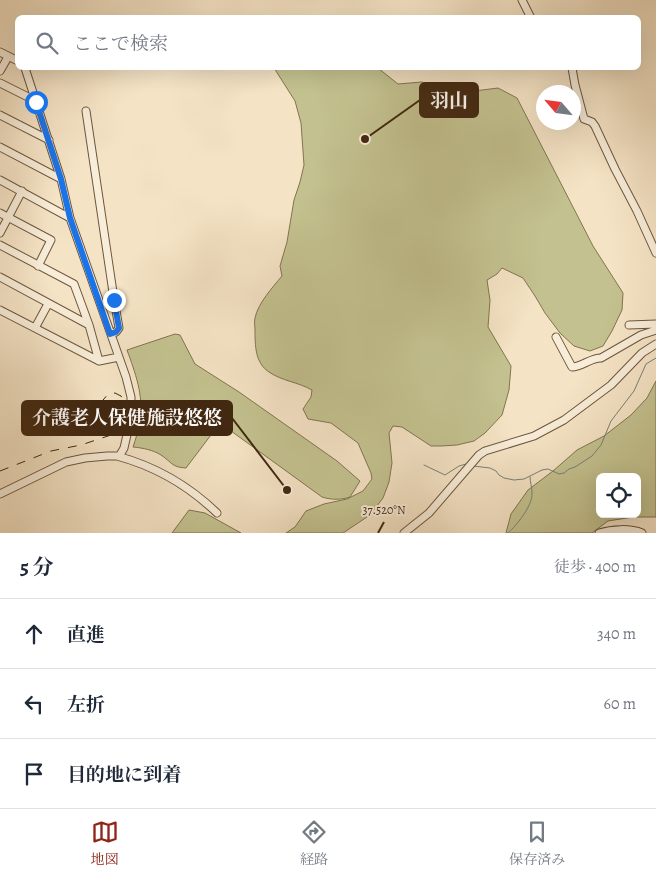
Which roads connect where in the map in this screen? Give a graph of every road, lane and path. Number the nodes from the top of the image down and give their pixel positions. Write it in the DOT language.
graph roads {
  1 [pos="522,0"];
  2 [pos="530,15"];
  3 [pos="0,52"];
  4 [pos="8,57"];
  5 [pos="15,60"];
  6 [pos="26,70"];
  7 [pos="572,70"];
  8 [pos="0,72"];
  9 [pos="0,83"];
  10 [pos="36,102"];
  11 [pos="86,111"];
  12 [pos="0,115"];
  13 [pos="48,140"];
  14 [pos="0,146"];
  15 [pos="61,179"];
  16 [pos="0,180"];
  17 [pos="22,191"];
  18 [pos="0,213"];
  19 [pos="8,218"];
  20 [pos="70,218"];
  21 [pos="0,233"];
  22 [pos="0,245"];
  23 [pos="656,253"];
  24 [pos="38,266"];
  25 [pos="0,277"];
  26 [pos="48,304"];
  27 [pos="0,310"];
  28 [pos="656,324"];
  29 [pos="89,325"];
  30 [pos="629,326"];
  31 [pos="35,328"];
  32 [pos="656,330"];
  33 [pos="110,334"];
  34 [pos="556,337"];
  35 [pos="656,344"];
  36 [pos="119,357"];
  37 [pos="99,362"];
  38 [pos="117,456"];
  39 [pos="0,494"];
  40 [pos="217,513"];
  41 [pos="404,533"];
  42 [pos="599,533"];
  43 [pos="642,533"];
  1 -- 2 [label="street"];
  3 -- 4 [label="street"];
  4 -- 5 [label="street"];
  4 -- 8 [label="street"];
  6 -- 10 [label="street"];
  7 -- 23 [label="street"];
  9 -- 10 [label="street"];
  10 -- 13 [label="street"];
  11 -- 33 [label="street"];
  12 -- 13 [label="street"];
  13 -- 15 [label="street"];
  14 -- 15 [label="street"];
  15 -- 20 [label="street"];
  16 -- 17 [label="street"];
  17 -- 19 [label="street"];
  17 -- 20 [label="street"];
  18 -- 19 [label="street"];
  19 -- 21 [label="street"];
  19 -- 24 [label="street"];
  20 -- 33 [label="street"];
  22 -- 24 [label="street"];
  24 -- 29 [label="street"];
  25 -- 26 [label="street"];
  26 -- 29 [label="street"];
  26 -- 31 [label="street"];
  27 -- 31 [label="street"];
  28 -- 30 [label="street"];
  29 -- 37 [label="street"];
  31 -- 37 [label="street"];
  32 -- 34 [label="street"];
  33 -- 36 [label="street"];
  35 -- 41 [label="street"];
  36 -- 37 [label="street"];
  36 -- 38 [label="street"];
  38 -- 39 [label="street"];
  38 -- 40 [label="street"];
  42 -- 43 [label="street"];
}
